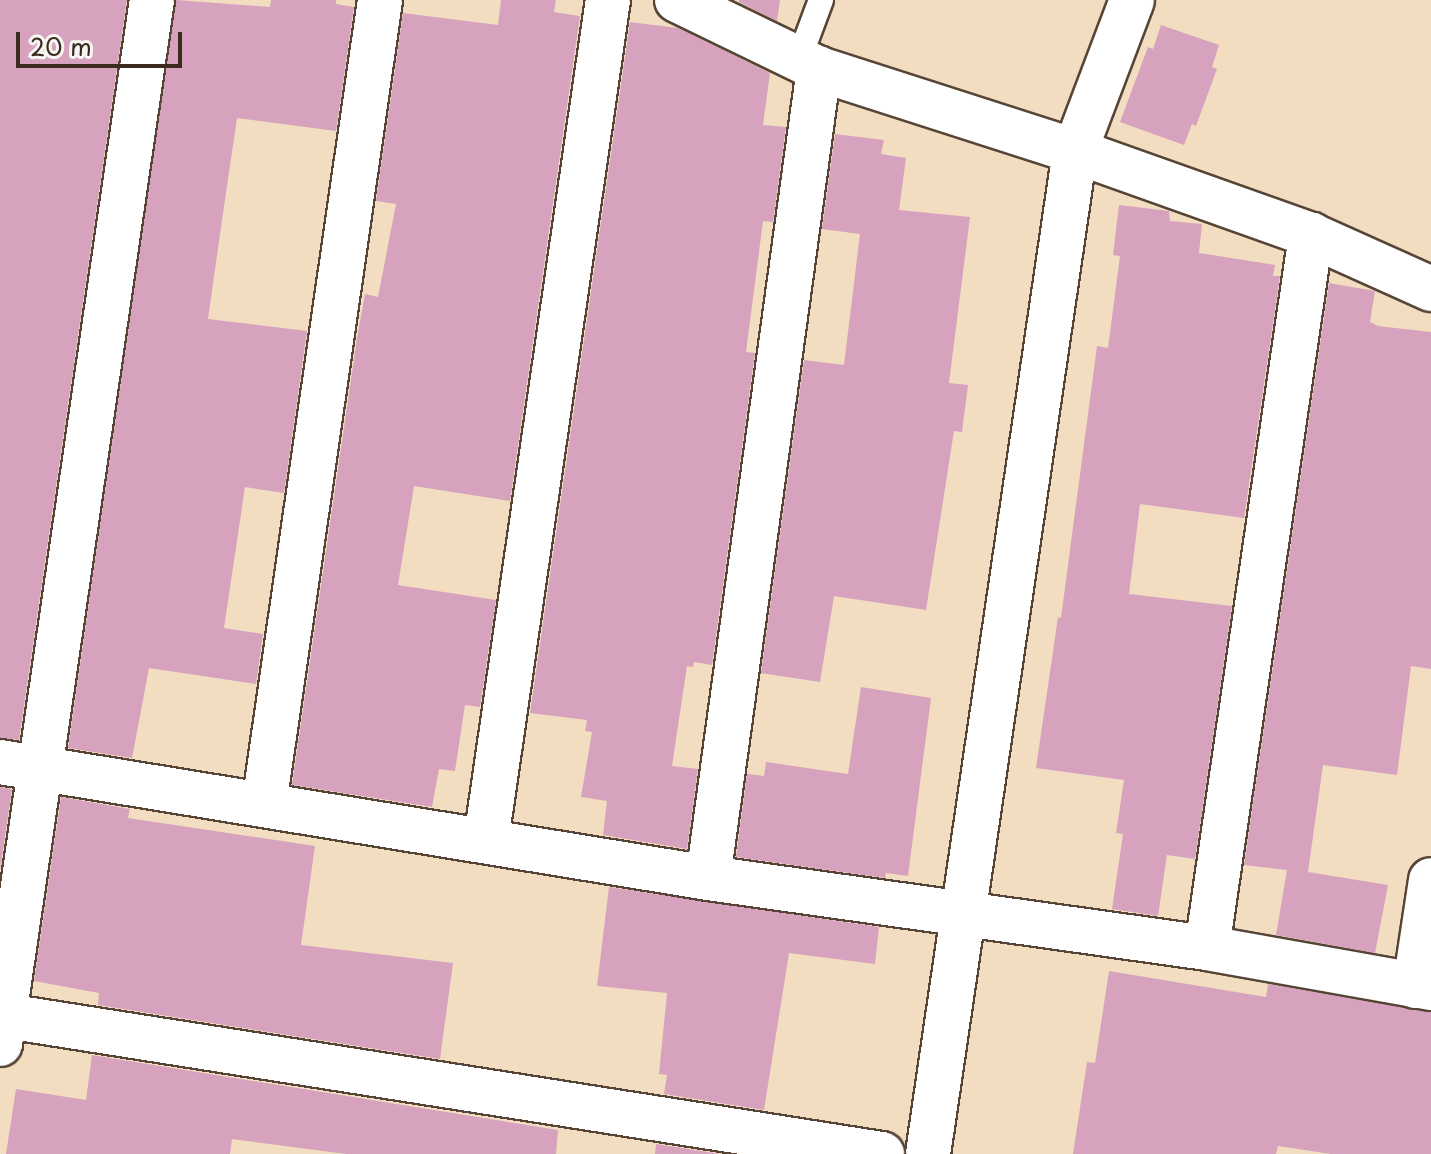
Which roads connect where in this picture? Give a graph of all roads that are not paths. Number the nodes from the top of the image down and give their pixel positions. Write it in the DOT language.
graph roads {
  1 [pos="152,0"];
  2 [pos="380,0"];
  3 [pos="608,0"];
  4 [pos="677,0"];
  5 [pos="821,0"];
  6 [pos="1132,0"];
  7 [pos="809,64"];
  8 [pos="1075,151"];
  9 [pos="1311,235"];
  10 [pos="1431,289"];
  11 [pos="19,765"];
  12 [pos="264,805"];
  13 [pos="486,840"];
  14 [pos="708,878"];
  15 [pos="1431,880"];
  16 [pos="963,916"];
  17 [pos="1207,948"];
  18 [pos="1423,987"];
  19 [pos="1,1025"];
  20 [pos="882,1154"];
  21 [pos="928,1154"];
  1 -- 11 [label="street"];
  2 -- 12 [label="street"];
  3 -- 13 [label="street"];
  4 -- 7 [label="street"];
  5 -- 7 [label="lane"];
  6 -- 8 [label="street"];
  7 -- 8 [label="street"];
  7 -- 14 [label="street"];
  8 -- 9 [label="street"];
  8 -- 16 [label="street"];
  9 -- 10 [label="street"];
  9 -- 17 [label="street"];
  11 -- 12 [label="street"];
  11 -- 19 [label="street"];
  12 -- 13 [label="street"];
  13 -- 14 [label="street"];
  14 -- 16 [label="street"];
  15 -- 18 [label="street"];
  16 -- 17 [label="street"];
  16 -- 21 [label="street"];
  17 -- 18 [label="street"];
  19 -- 20 [label="street"];
}
